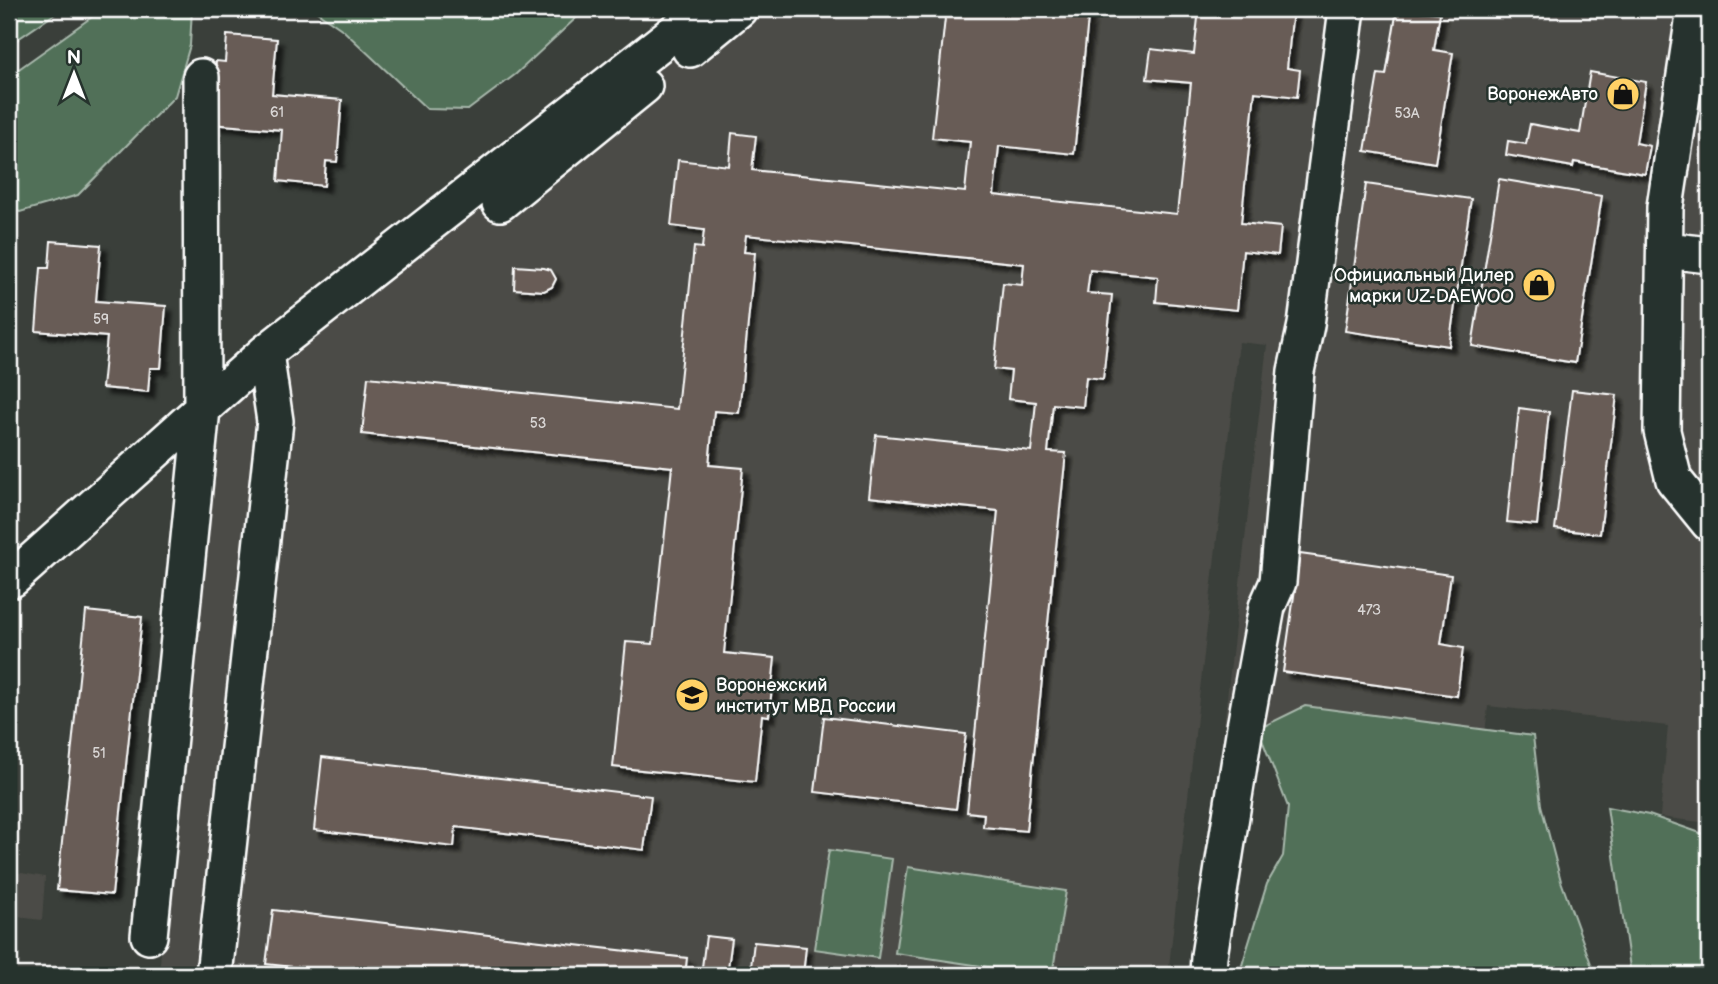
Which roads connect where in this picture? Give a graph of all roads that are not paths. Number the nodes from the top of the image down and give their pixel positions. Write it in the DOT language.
graph roads {
  1 [pos="704,9"];
  2 [pos="739,9"];
  3 [pos="1347,9"];
  4 [pos="1695,9"];
  5 [pos="201,77"];
  6 [pos="500,203"];
  7 [pos="1666,250"];
  8 [pos="1709,255"];
  9 [pos="265,353"];
  10 [pos="202,409"];
  11 [pos="1709,523"];
  12 [pos="9,579"];
  13 [pos="149,936"];
  14 [pos="214,975"];
  15 [pos="1208,975"];
  1 -- 9 [label="street"];
  2 -- 6 [label="street"];
  3 -- 15 [label="street"];
  4 -- 7 [label="street"];
  5 -- 10 [label="street"];
  7 -- 8 [label="street"];
  7 -- 11 [label="street"];
  9 -- 10 [label="street"];
  9 -- 14 [label="street"];
  10 -- 12 [label="street"];
  10 -- 13 [label="street"];
}
